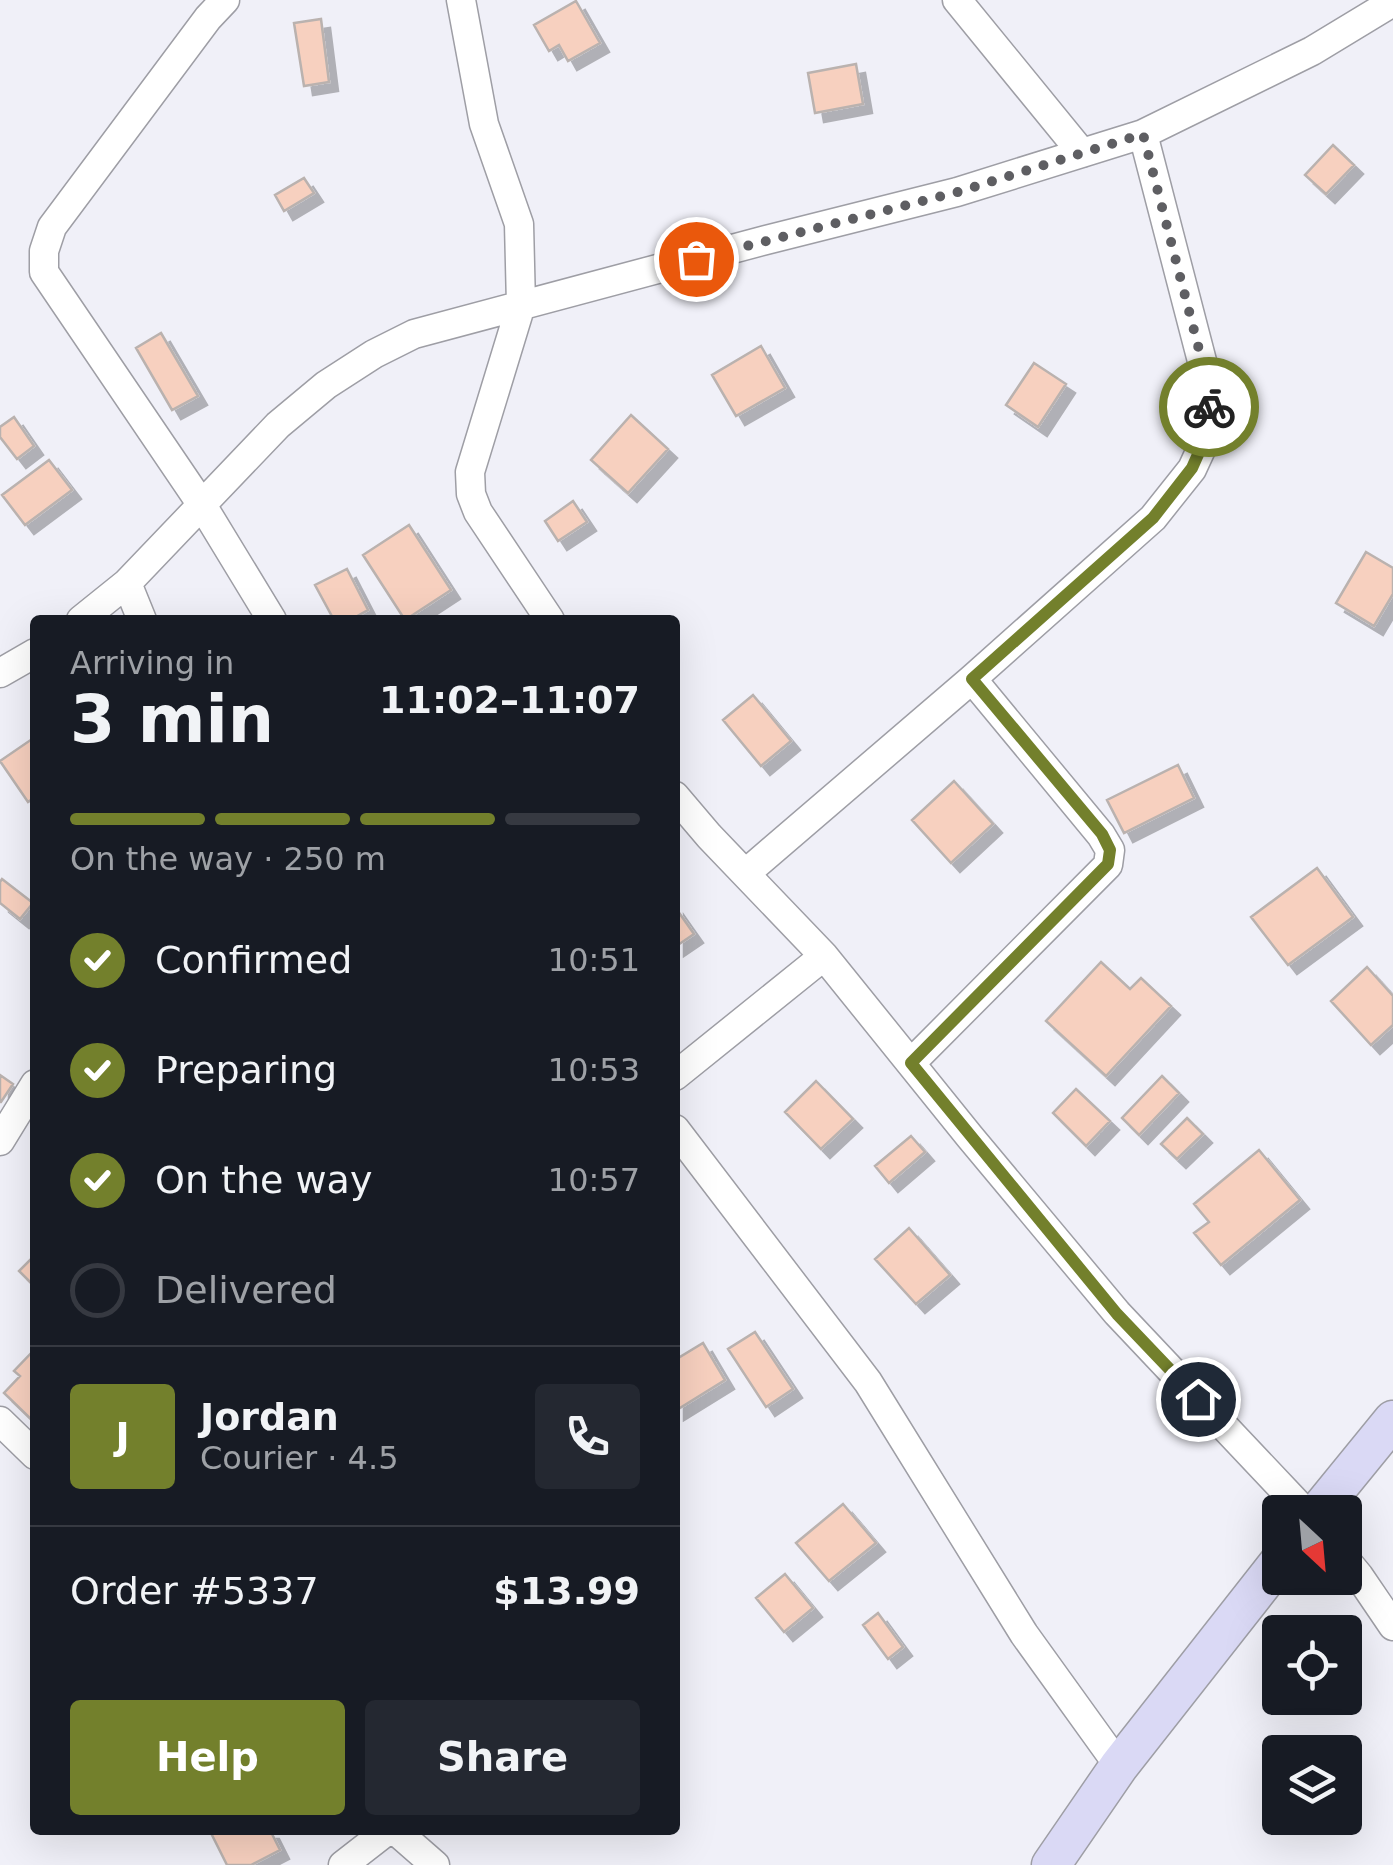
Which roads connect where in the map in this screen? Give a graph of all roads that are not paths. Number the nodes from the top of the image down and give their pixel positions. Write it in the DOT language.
graph roads {
  1 [pos="225,0"];
  2 [pos="462,0"];
  3 [pos="956,0"];
  4 [pos="1393,2"];
  5 [pos="1143,134"];
  6 [pos="1082,153"];
  7 [pos="521,305"];
  8 [pos="202,505"];
  9 [pos="126,583"];
  10 [pos="87,615"];
  11 [pos="140,615"];
  12 [pos="269,615"];
  13 [pos="547,615"];
  14 [pos="30,656"];
  15 [pos="0,673"];
  16 [pos="972,679"];
  17 [pos="680,802"];
  18 [pos="746,873"];
  19 [pos="824,956"];
  20 [pos="911,1063"];
  21 [pos="680,1072"];
  22 [pos="30,1092"];
  23 [pos="680,1136"];
  24 [pos="0,1141"];
  25 [pos="1393,1420"];
  26 [pos="0,1421"];
  27 [pos="30,1449"];
  28 [pos="1288,1495"];
  29 [pos="1332,1495"];
  30 [pos="1362,1579"];
  31 [pos="1262,1584"];
  32 [pos="1393,1626"];
  33 [pos="1119,1766"];
  34 [pos="384,1835"];
  35 [pos="397,1835"];
  36 [pos="344,1865"];
  37 [pos="435,1865"];
  38 [pos="1051,1865"];
  1 -- 8 [label="street"];
  2 -- 7 [label="street"];
  3 -- 6 [label="street"];
  4 -- 5 [label="street"];
  5 -- 6 [label="street"];
  5 -- 16 [label="street"];
  6 -- 7 [label="street"];
  7 -- 8 [label="street"];
  7 -- 13 [label="street"];
  8 -- 9 [label="street"];
  8 -- 12 [label="street"];
  9 -- 10 [label="street"];
  9 -- 11 [label="street"];
  14 -- 15 [label="street"];
  16 -- 18 [label="street"];
  16 -- 20 [label="street"];
  17 -- 18 [label="street"];
  18 -- 19 [label="street"];
  19 -- 20 [label="street"];
  19 -- 21 [label="street"];
  20 -- 28 [label="street"];
  22 -- 24 [label="street"];
  23 -- 33 [label="street"];
  25 -- 29 [label="main road"];
  26 -- 27 [label="street"];
  30 -- 32 [label="street"];
  31 -- 33 [label="main road"];
  33 -- 38 [label="main road"];
  34 -- 36 [label="street"];
  35 -- 37 [label="street"];
}
